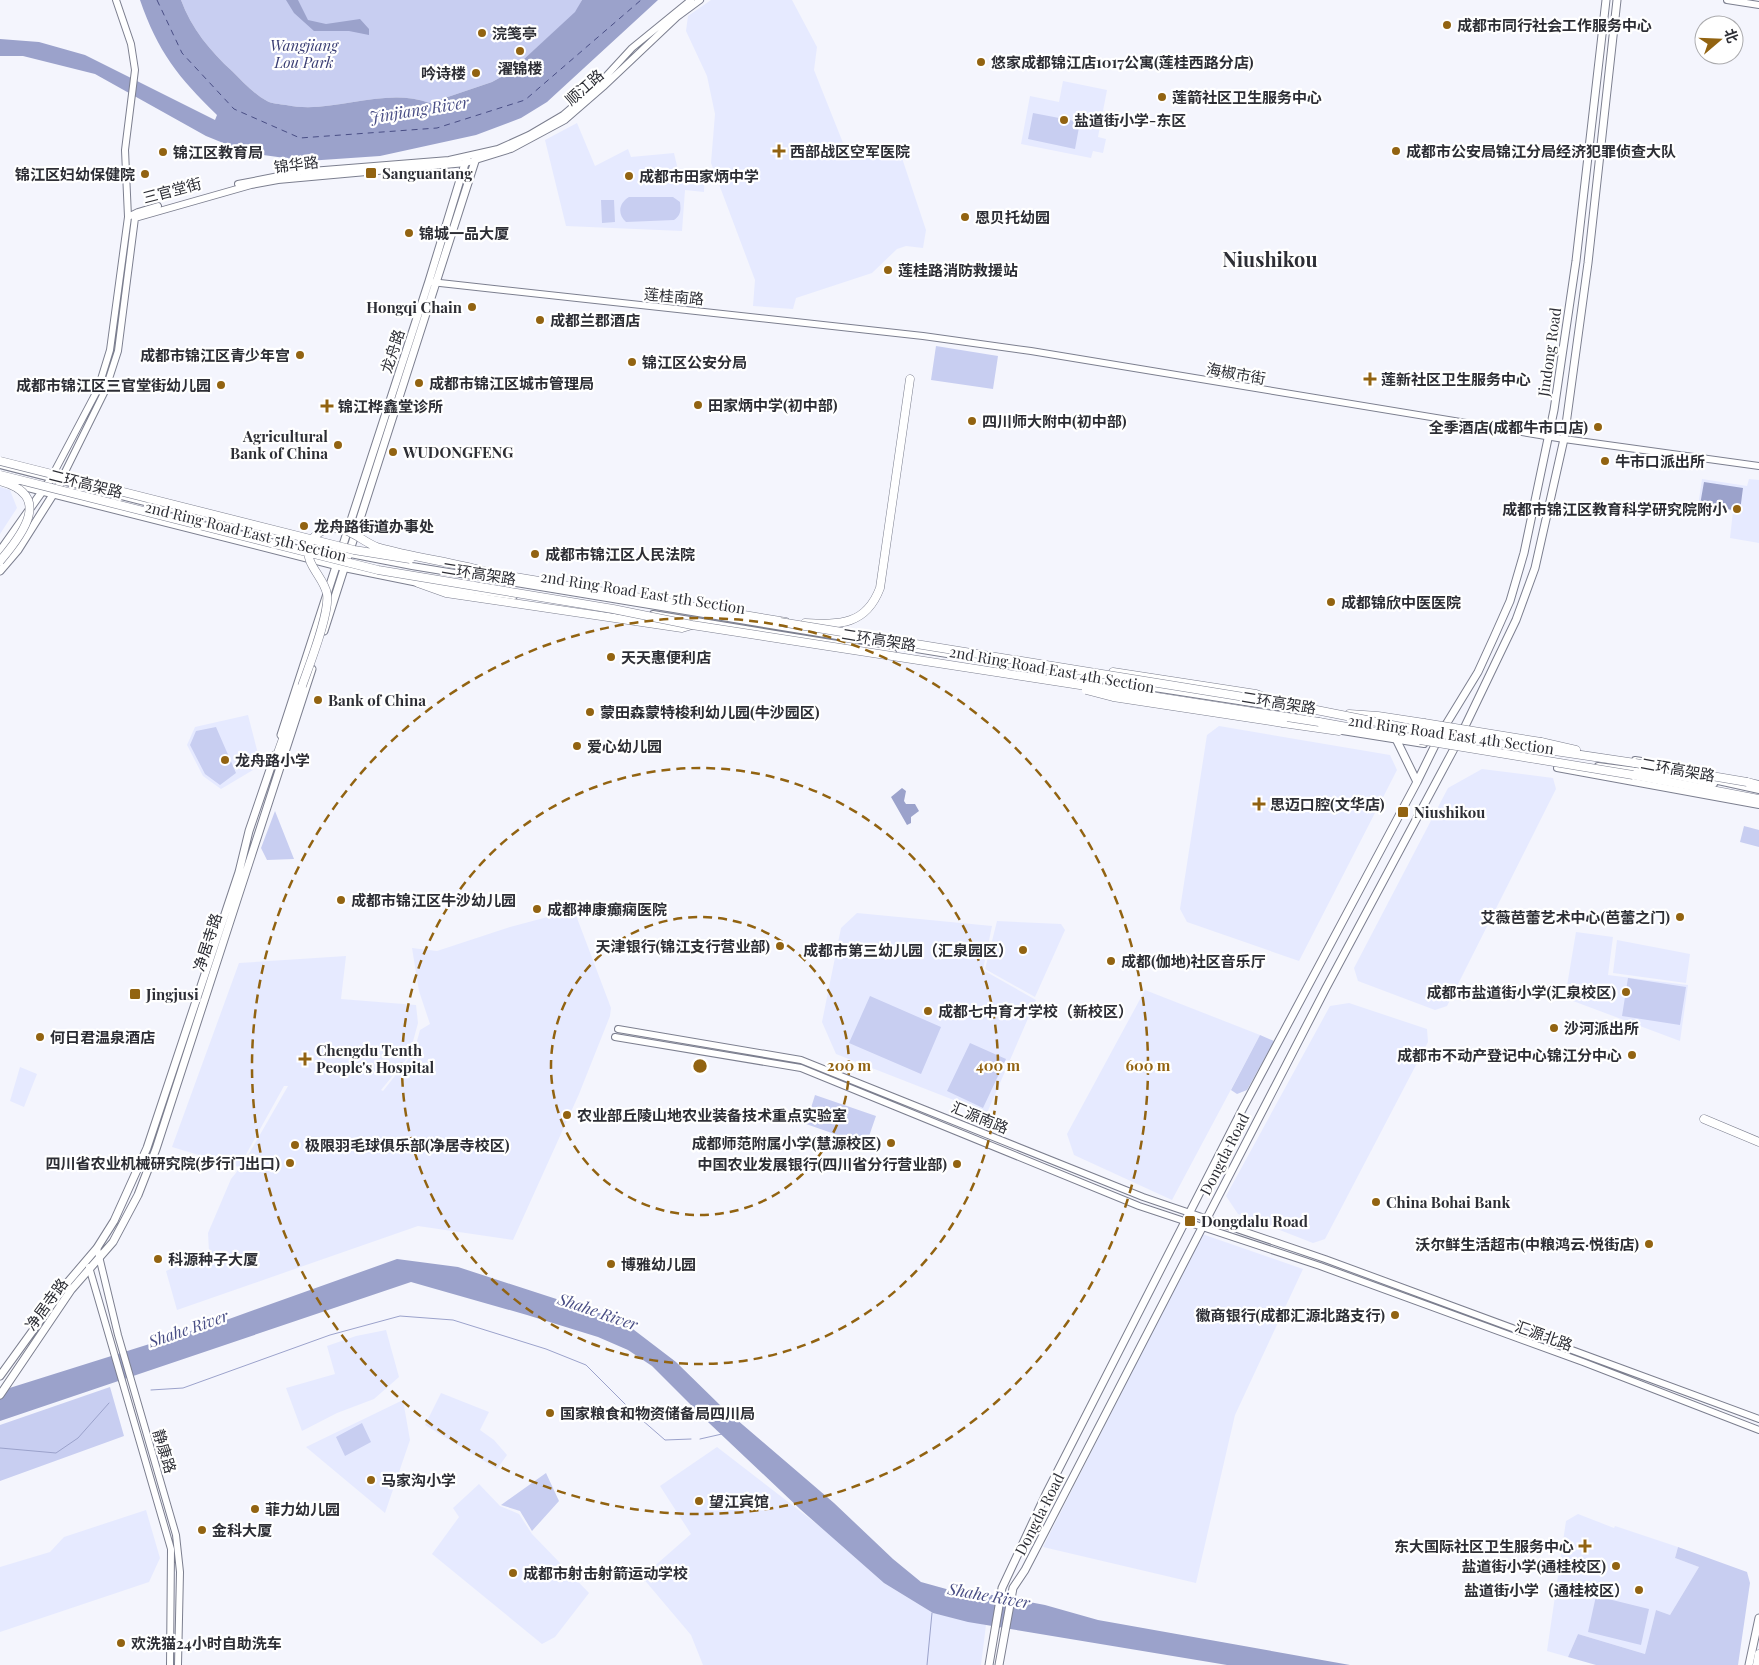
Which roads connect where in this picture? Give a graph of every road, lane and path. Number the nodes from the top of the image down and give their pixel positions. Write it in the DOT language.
graph roads {
  1 [pos="116,0"];
  2 [pos="691,0"];
  3 [pos="700,0"];
  4 [pos="1727,0"];
  5 [pos="1618,1"];
  6 [pos="1605,2"];
  7 [pos="1759,5"];
  8 [pos="476,158"];
  9 [pos="466,160"];
  10 [pos="132,218"];
  11 [pos="432,282"];
  12 [pos="917,335"];
  13 [pos="910,378"];
  14 [pos="1550,436"];
  15 [pos="1564,439"];
  16 [pos="0,463"];
  17 [pos="1759,466"];
  18 [pos="0,475"];
  19 [pos="50,479"];
  20 [pos="0,481"];
  21 [pos="60,482"];
  22 [pos="42,491"];
  23 [pos="52,494"];
  24 [pos="0,550"];
  25 [pos="340,552"];
  26 [pos="348,554"];
  27 [pos="0,561"];
  28 [pos="336,566"];
  29 [pos="344,568"];
  30 [pos="0,571"];
  31 [pos="491,573"];
  32 [pos="418,583"];
  33 [pos="780,622"];
  34 [pos="692,625"];
  35 [pos="875,641"];
  36 [pos="874,649"];
  37 [pos="1038,669"];
  38 [pos="1038,678"];
  39 [pos="1281,703"];
  40 [pos="1335,713"];
  41 [pos="1442,731"];
  42 [pos="1338,732"];
  43 [pos="1461,733"];
  44 [pos="1397,741"];
  45 [pos="1456,745"];
  46 [pos="1435,746"];
  47 [pos="1580,752"];
  48 [pos="1549,759"];
  49 [pos="1617,759"];
  50 [pos="274,761"];
  51 [pos="1557,768"];
  52 [pos="1676,774"];
  53 [pos="1417,782"];
  54 [pos="1759,783"];
  55 [pos="1759,797"];
  56 [pos="618,1029"];
  57 [pos="616,1037"];
  58 [pos="1704,1119"];
  59 [pos="1759,1142"];
  60 [pos="1190,1213"];
  61 [pos="1207,1219"];
  62 [pos="1185,1222"];
  63 [pos="1201,1228"];
  64 [pos="97,1248"];
  65 [pos="87,1258"];
  66 [pos="1325,1258"];
  67 [pos="99,1260"];
  68 [pos="1320,1266"];
  69 [pos="90,1270"];
  70 [pos="0,1376"];
  71 [pos="0,1395"];
  72 [pos="1759,1419"];
  73 [pos="1759,1430"];
  74 [pos="1759,1618"];
  75 [pos="1759,1654"];
  76 [pos="170,1665"];
  77 [pos="178,1665"];
  78 [pos="989,1665"];
  79 [pos="999,1665"];
  80 [pos="1749,1665"];
  81 [pos="1757,1665"];
  1 -- 10 [label="main road"];
  2 -- 8 [label="main road, 顺江路"];
  3 -- 8 [label="main road, 顺江路"];
  4 -- 7 [label="main road"];
  5 -- 6 [label="main road"];
  5 -- 15 [label="main road, Jindong Road"];
  6 -- 14 [label="main road, Jindong Road"];
  8 -- 9 [label="main road, 顺江路"];
  8 -- 11 [label="main road"];
  9 -- 10 [label="main road, 三官堂街"];
  9 -- 11 [label="main road, 龙舟路"];
  10 -- 19 [label="main road, 三官堂街"];
  10 -- 21 [label="main road, 三官堂街"];
  11 -- 12 [label="main road, 莲桂南路"];
  11 -- 25 [label="main road, 龙舟路"];
  11 -- 26 [label="main road, 净居寺路"];
  12 -- 14 [label="main road, 海椒市街"];
  13 -- 33 [label="highway, bridge"];
  14 -- 15 [label="main road, 海椒市街"];
  14 -- 41 [label="main road, Jindong Road"];
  15 -- 17 [label="main road, 海椒市街"];
  15 -- 43 [label="main road, Jindong Road"];
  16 -- 19 [label="main road, 2nd Ring Road East 5th Section"];
  16 -- 31 [label="highway, 二环高架路, bridge"];
  18 -- 34 [label="highway, 二环高架路, bridge"];
  19 -- 21 [label="main road, 2nd Ring Road East 5th Section"];
  19 -- 22 [label="main road"];
  20 -- 22 [label="main road, 2nd Ring Road East 5th Section"];
  20 -- 27 [label="highway, bridge"];
  21 -- 23 [label="main road"];
  21 -- 25 [label="main road, 2nd Ring Road East 5th Section"];
  22 -- 23 [label="main road, 2nd Ring Road East 5th Section"];
  22 -- 24 [label="main road"];
  23 -- 28 [label="main road, 2nd Ring Road East 5th Section"];
  23 -- 30 [label="main road"];
  25 -- 26 [label="main road, 2nd Ring Road East 5th Section"];
  25 -- 28 [label="main road, 净居寺路"];
  26 -- 29 [label="main road, 净居寺路"];
  26 -- 35 [label="main road, 2nd Ring Road East 5th Section"];
  28 -- 29 [label="main road, 2nd Ring Road East 5th Section"];
  28 -- 50 [label="main road, 净居寺路"];
  29 -- 32 [label="main road, 2nd Ring Road East 5th Section"];
  29 -- 67 [label="main road, 净居寺路"];
  31 -- 33 [label="highway, 二环高架路"];
  31 -- 50 [label="highway, bridge"];
  32 -- 34 [label="highway"];
  32 -- 36 [label="main road, 2nd Ring Road East 5th Section"];
  33 -- 39 [label="highway, 二环高架路, bridge"];
  34 -- 38 [label="highway, 二环高架路, bridge"];
  35 -- 37 [label="main road, 2nd Ring Road East 4th Section"];
  36 -- 42 [label="main road, 2nd Ring Road East 4th Section"];
  37 -- 39 [label="highway, bridge"];
  37 -- 41 [label="main road, 2nd Ring Road East 4th Section"];
  38 -- 42 [label="highway, bridge"];
  38 -- 55 [label="highway, 二环高架路, bridge"];
  39 -- 40 [label="highway, 二环高架路, bridge"];
  40 -- 47 [label="highway, bridge"];
  40 -- 54 [label="highway, 二环高架路, bridge"];
  41 -- 43 [label="main road, 2nd Ring Road East 4th Section"];
  41 -- 46 [label="main road, Jindong Road"];
  42 -- 44 [label="main road, 2nd Ring Road East 4th Section"];
  43 -- 45 [label="main road, Dongda Road"];
  43 -- 47 [label="main road, 2nd Ring Road East 4th Section"];
  44 -- 46 [label="main road, 2nd Ring Road East 4th Section"];
  44 -- 53 [label="main road"];
  45 -- 46 [label="main road, 2nd Ring Road East 4th Section"];
  45 -- 48 [label="main road, 2nd Ring Road East 4th Section"];
  45 -- 61 [label="main road, Dongda Road"];
  46 -- 53 [label="main road, Dongda Road"];
  47 -- 49 [label="main road, 2nd Ring Road East 4th Section"];
  48 -- 51 [label="main road"];
  48 -- 52 [label="main road, 2nd Ring Road East 4th Section"];
  49 -- 52 [label="main road, 2nd Ring Road East 4th Section"];
  49 -- 54 [label="main road"];
  50 -- 64 [label="main road, 净居寺路"];
  51 -- 55 [label="main road"];
  52 -- 55 [label="main road, 2nd Ring Road East 4th Section, bridge"];
  53 -- 60 [label="main road, Dongda Road"];
  56 -- 60 [label="main road, 汇源南路"];
  57 -- 62 [label="main road, 汇源南路"];
  58 -- 59 [label="highway"];
  60 -- 61 [label="main road, 汇源南路"];
  60 -- 62 [label="main road, Dongda Road"];
  61 -- 63 [label="main road, Dongda Road"];
  61 -- 66 [label="main road, 汇源南路"];
  62 -- 63 [label="main road, 汇源南路"];
  62 -- 78 [label="main road, Dongda Road"];
  63 -- 68 [label="main road, 汇源南路"];
  63 -- 79 [label="main road, Dongda Road"];
  64 -- 65 [label="main road, 净居寺路"];
  64 -- 67 [label="main road, 静康路"];
  65 -- 69 [label="main road, 静康路"];
  65 -- 70 [label="main road, 净居寺路"];
  66 -- 72 [label="main road, 汇源北路"];
  67 -- 69 [label="main road, 净居寺路"];
  67 -- 77 [label="main road, 静康路"];
  68 -- 73 [label="main road, 汇源北路"];
  69 -- 71 [label="main road, 净居寺路"];
  69 -- 76 [label="main road, 静康路"];
  74 -- 80 [label="main road"];
  75 -- 81 [label="highway"];
}
